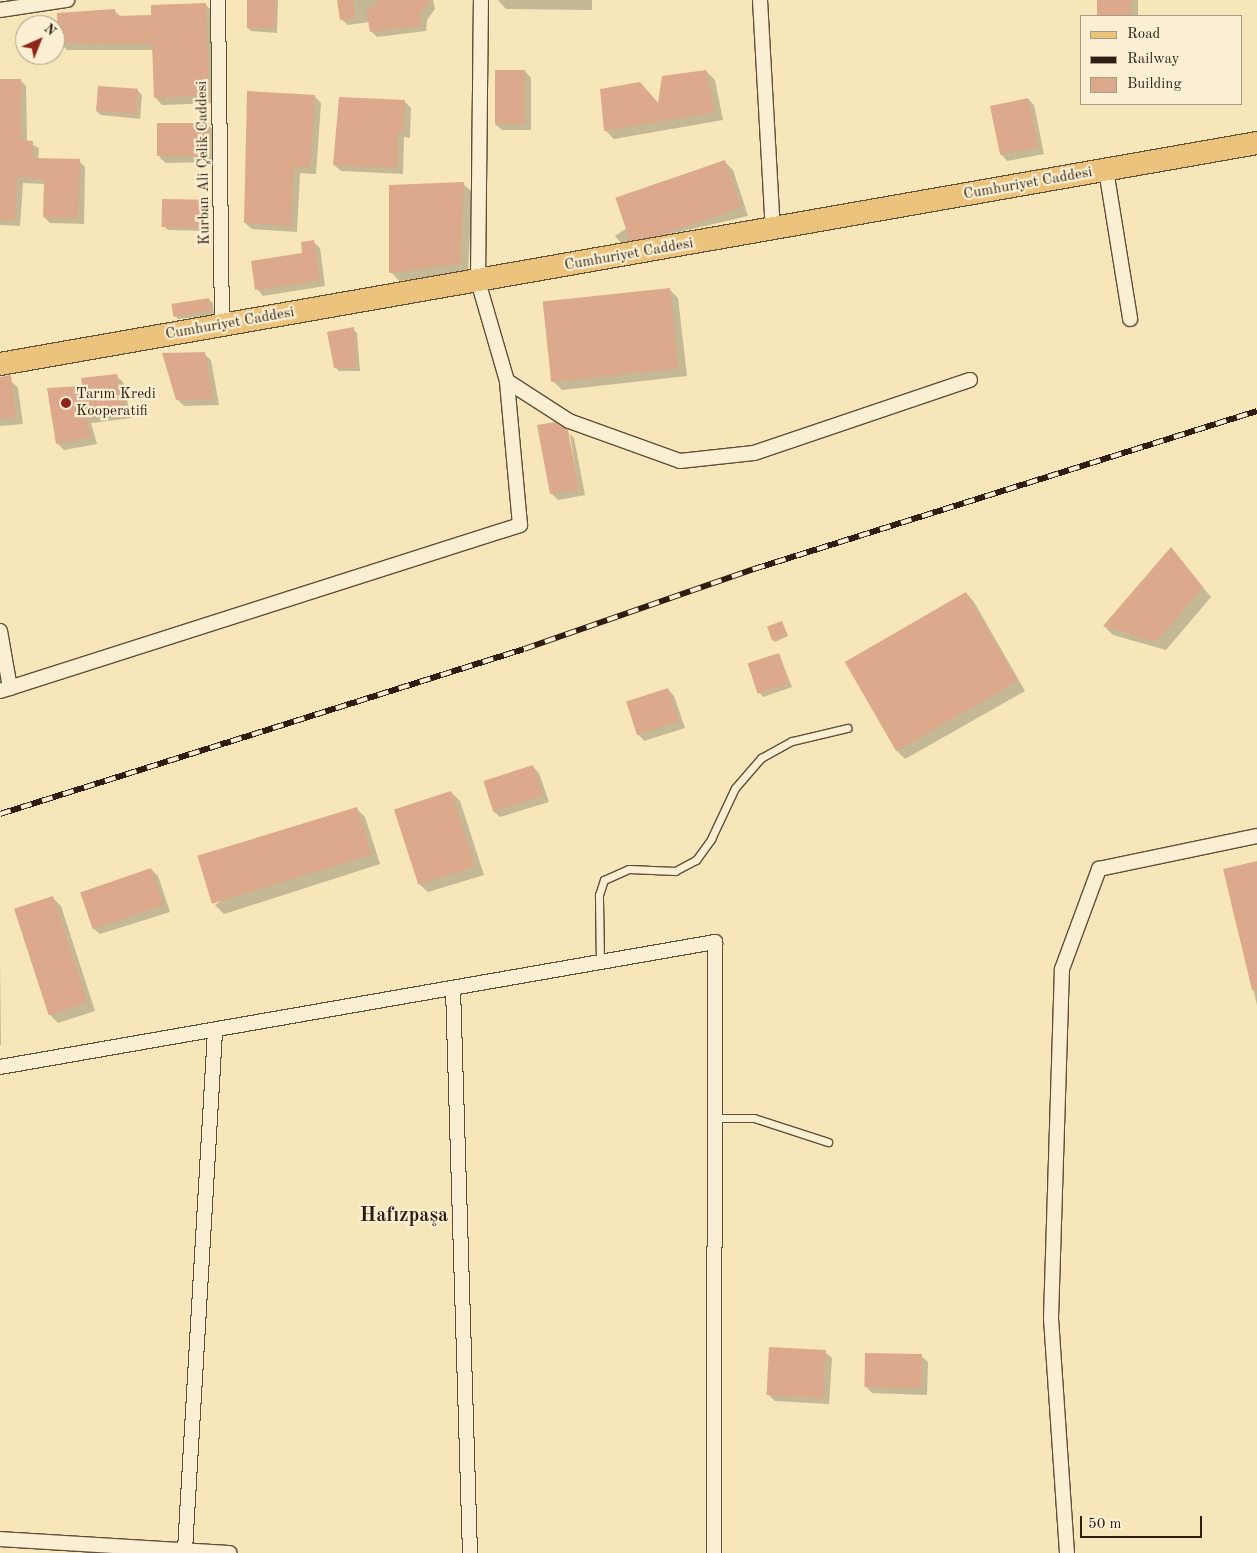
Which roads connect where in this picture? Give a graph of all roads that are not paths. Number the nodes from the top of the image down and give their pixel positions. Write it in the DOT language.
graph roads {
  1 [pos="67,0"];
  2 [pos="218,0"];
  3 [pos="481,0"];
  4 [pos="760,0"];
  5 [pos="0,10"];
  6 [pos="1257,143"];
  7 [pos="1106,170"];
  8 [pos="773,230"];
  9 [pos="478,281"];
  10 [pos="1130,319"];
  11 [pos="222,326"];
  12 [pos="0,364"];
  13 [pos="970,380"];
  14 [pos="507,381"];
  15 [pos="0,631"];
  16 [pos="5,689"];
  17 [pos="847,728"];
  18 [pos="1257,836"];
  19 [pos="600,962"];
  20 [pos="452,988"];
  21 [pos="216,1031"];
  22 [pos="0,1067"];
  23 [pos="715,1118"];
  24 [pos="828,1142"];
  25 [pos="0,1539"];
  26 [pos="185,1550"];
  27 [pos="230,1553"];
  28 [pos="470,1553"];
  29 [pos="714,1553"];
  30 [pos="1068,1553"];
  1 -- 5 [label="street"];
  2 -- 11 [label="street, Kurban Ali Çelik Caddesi"];
  3 -- 9 [label="street"];
  4 -- 8 [label="street"];
  6 -- 7 [label="main road, Cumhuriyet Caddesi"];
  7 -- 8 [label="main road, Cumhuriyet Caddesi"];
  7 -- 10 [label="street"];
  8 -- 9 [label="main road, Cumhuriyet Caddesi"];
  9 -- 11 [label="main road, Cumhuriyet Caddesi"];
  9 -- 14 [label="street"];
  11 -- 12 [label="main road, Cumhuriyet Caddesi"];
  13 -- 14 [label="street"];
  14 -- 16 [label="street"];
  15 -- 16 [label="street"];
  17 -- 19 [label="lane"];
  18 -- 30 [label="street"];
  19 -- 20 [label="street"];
  19 -- 23 [label="street"];
  20 -- 21 [label="street"];
  20 -- 28 [label="street"];
  21 -- 22 [label="street"];
  21 -- 26 [label="street"];
  23 -- 24 [label="lane"];
  23 -- 29 [label="street"];
  25 -- 26 [label="street"];
  26 -- 27 [label="street"];
}
